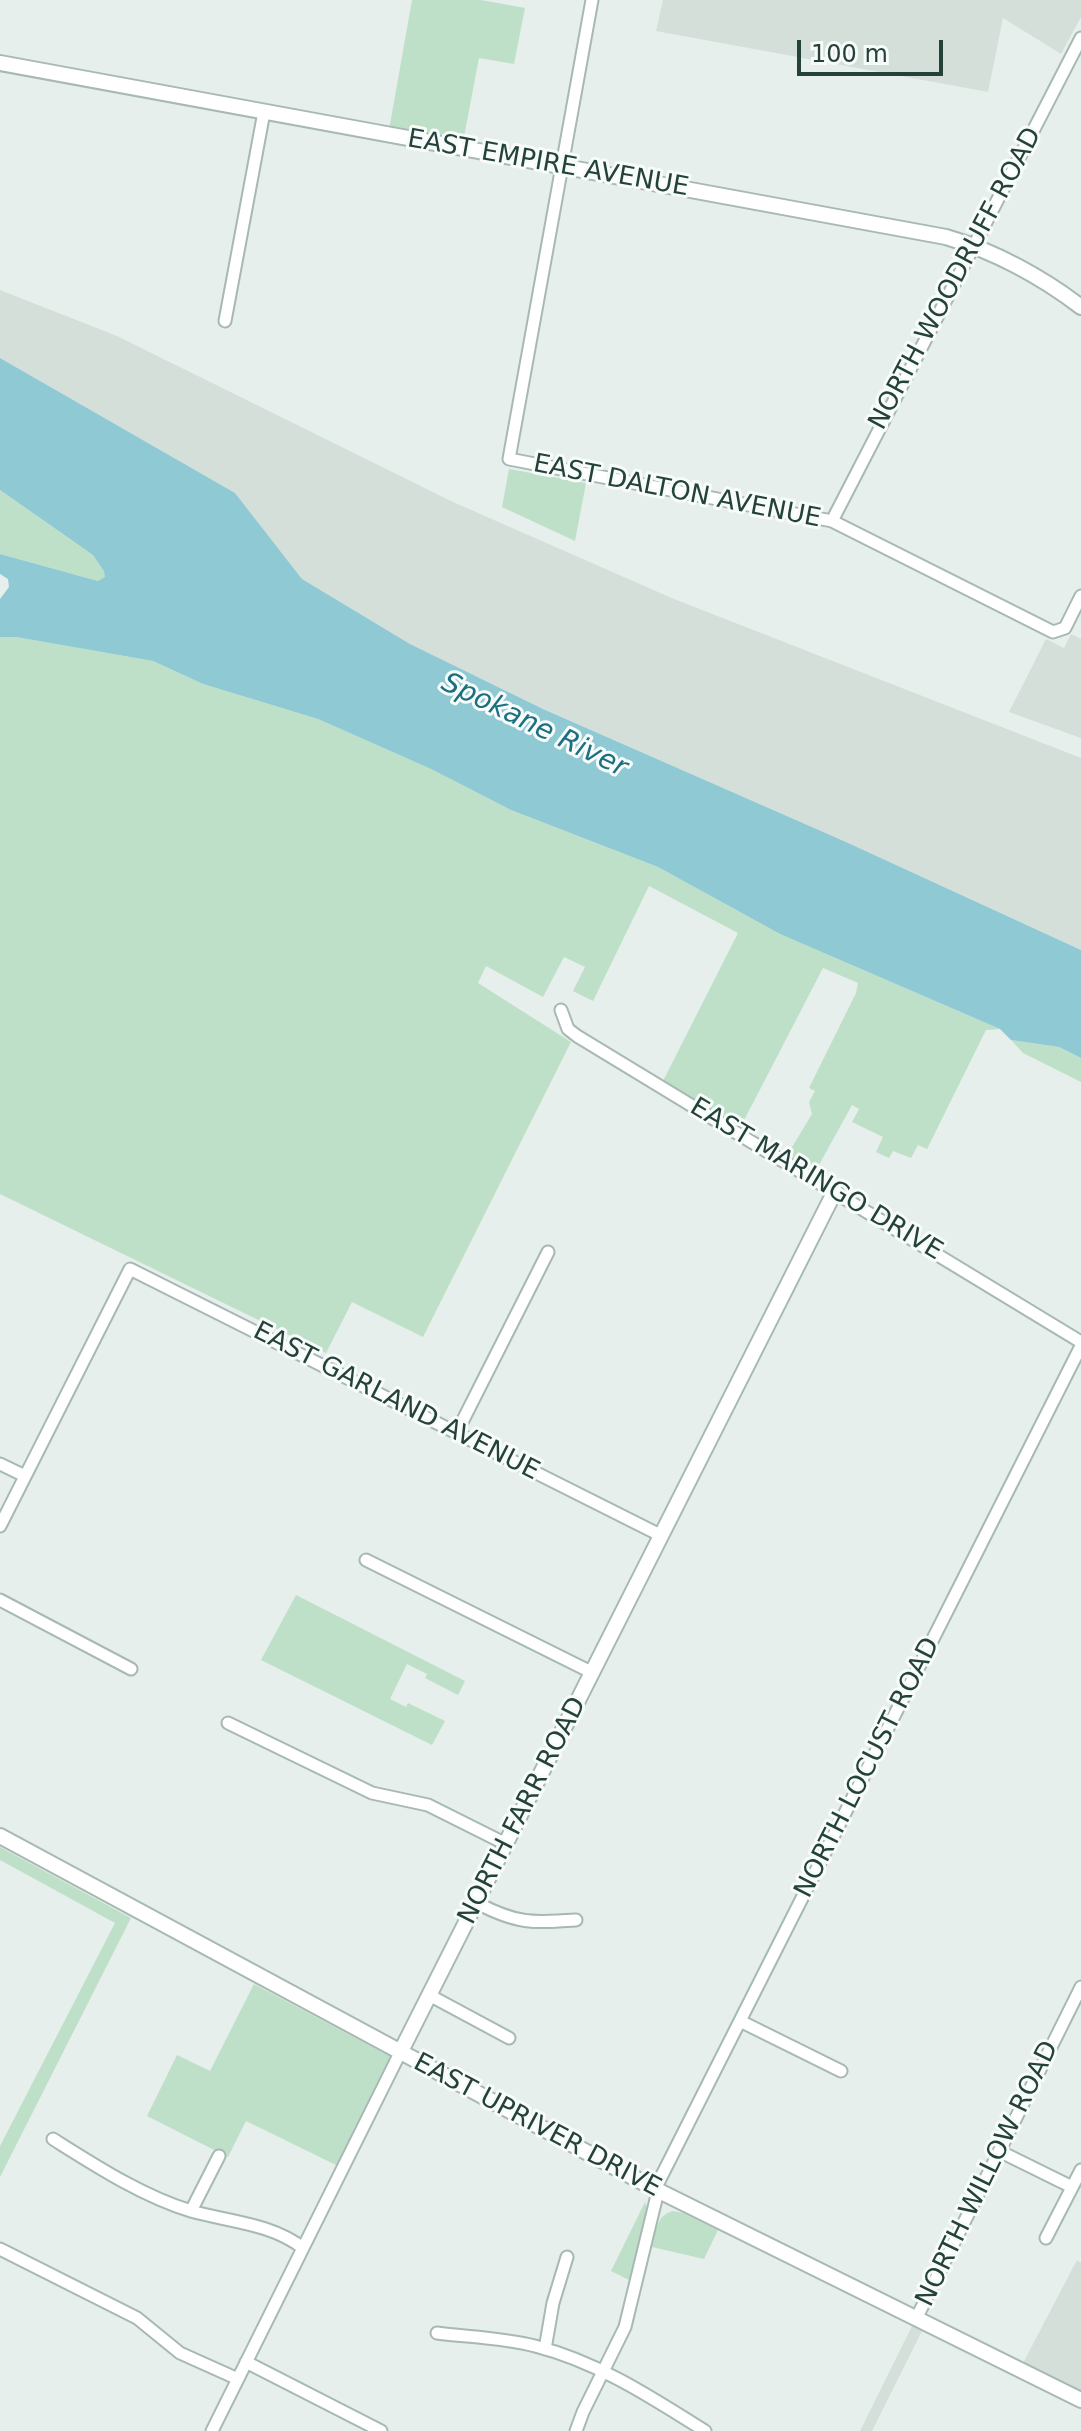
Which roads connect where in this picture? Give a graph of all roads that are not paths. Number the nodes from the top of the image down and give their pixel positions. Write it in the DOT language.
graph roads {
  1 [pos="592,0"];
  2 [pos="1081,38"];
  3 [pos="0,63"];
  4 [pos="264,112"];
  5 [pos="562,167"];
  6 [pos="972,246"];
  7 [pos="1081,307"];
  8 [pos="225,321"];
  9 [pos="832,521"];
  10 [pos="1081,596"];
  11 [pos="561,1010"];
  12 [pos="835,1191"];
  13 [pos="548,1252"];
  14 [pos="1081,1344"];
  15 [pos="457,1432"];
  16 [pos="0,1464"];
  17 [pos="25,1476"];
  18 [pos="0,1526"];
  19 [pos="662,1536"];
  20 [pos="366,1560"];
  21 [pos="0,1600"];
  22 [pos="131,1669"];
  23 [pos="593,1673"];
  24 [pos="228,1723"];
  25 [pos="0,1836"];
  26 [pos="506,1844"];
  27 [pos="477,1903"];
  28 [pos="576,1920"];
  29 [pos="1081,1987"];
  30 [pos="429,1995"];
  31 [pos="740,2021"];
  32 [pos="509,2038"];
  33 [pos="400,2053"];
  34 [pos="841,2071"];
  35 [pos="53,2139"];
  36 [pos="999,2151"];
  37 [pos="219,2156"];
  38 [pos="1081,2170"];
  39 [pos="1072,2187"];
  40 [pos="656,2190"];
  41 [pos="191,2211"];
  42 [pos="1046,2238"];
  43 [pos="303,2248"];
  44 [pos="0,2249"];
  45 [pos="567,2257"];
  46 [pos="916,2319"];
  47 [pos="437,2333"];
  48 [pos="545,2349"];
  49 [pos="246,2362"];
  50 [pos="604,2371"];
  51 [pos="238,2379"];
  52 [pos="1081,2400"];
  53 [pos="212,2431"];
  54 [pos="381,2431"];
  55 [pos="576,2431"];
  56 [pos="705,2431"];
  1 -- 5 [label="street"];
  2 -- 6 [label="street, NORTH WOODRUFF ROAD"];
  3 -- 4 [label="street, EAST EMPIRE AVENUE"];
  4 -- 5 [label="street, EAST EMPIRE AVENUE"];
  4 -- 8 [label="street"];
  5 -- 6 [label="street, EAST EMPIRE AVENUE"];
  5 -- 9 [label="street, EAST DALTON AVENUE"];
  6 -- 7 [label="street, EAST EMPIRE AVENUE"];
  6 -- 9 [label="street, NORTH WOODRUFF ROAD"];
  9 -- 10 [label="street, EAST DALTON AVENUE"];
  11 -- 12 [label="street, EAST MARINGO DRIVE"];
  12 -- 14 [label="street, EAST MARINGO DRIVE"];
  12 -- 19 [label="street, NORTH FARR ROAD"];
  13 -- 15 [label="street"];
  14 -- 31 [label="street, NORTH LOCUST ROAD"];
  15 -- 17 [label="street, EAST GARLAND AVENUE"];
  15 -- 19 [label="street, EAST GARLAND AVENUE"];
  16 -- 17 [label="street"];
  17 -- 18 [label="street"];
  19 -- 23 [label="street, NORTH FARR ROAD"];
  20 -- 23 [label="street"];
  21 -- 22 [label="street"];
  23 -- 26 [label="street, NORTH FARR ROAD"];
  24 -- 26 [label="street"];
  25 -- 33 [label="street, EAST UPRIVER DRIVE"];
  26 -- 27 [label="street, NORTH FARR ROAD"];
  27 -- 28 [label="street"];
  27 -- 30 [label="street, NORTH FARR ROAD"];
  29 -- 36 [label="street, NORTH WILLOW ROAD"];
  30 -- 32 [label="street"];
  30 -- 33 [label="street, NORTH FARR ROAD"];
  31 -- 34 [label="street"];
  31 -- 40 [label="street, NORTH LOCUST ROAD"];
  33 -- 40 [label="street, EAST UPRIVER DRIVE"];
  33 -- 43 [label="street, NORTH FARR ROAD"];
  35 -- 41 [label="street"];
  36 -- 39 [label="street"];
  36 -- 46 [label="street, NORTH WILLOW ROAD"];
  37 -- 41 [label="street"];
  38 -- 39 [label="street"];
  39 -- 42 [label="street"];
  40 -- 46 [label="street, EAST UPRIVER DRIVE"];
  40 -- 50 [label="street, NORTH LOCUST ROAD"];
  41 -- 43 [label="street"];
  43 -- 49 [label="street, NORTH FARR ROAD"];
  44 -- 51 [label="street"];
  45 -- 48 [label="street"];
  46 -- 52 [label="street, EAST UPRIVER DRIVE"];
  47 -- 48 [label="street"];
  48 -- 50 [label="street"];
  49 -- 51 [label="street, NORTH FARR ROAD"];
  49 -- 54 [label="street"];
  50 -- 55 [label="street, NORTH LOCUST ROAD"];
  50 -- 56 [label="street"];
  51 -- 53 [label="street, NORTH FARR ROAD"];
}
